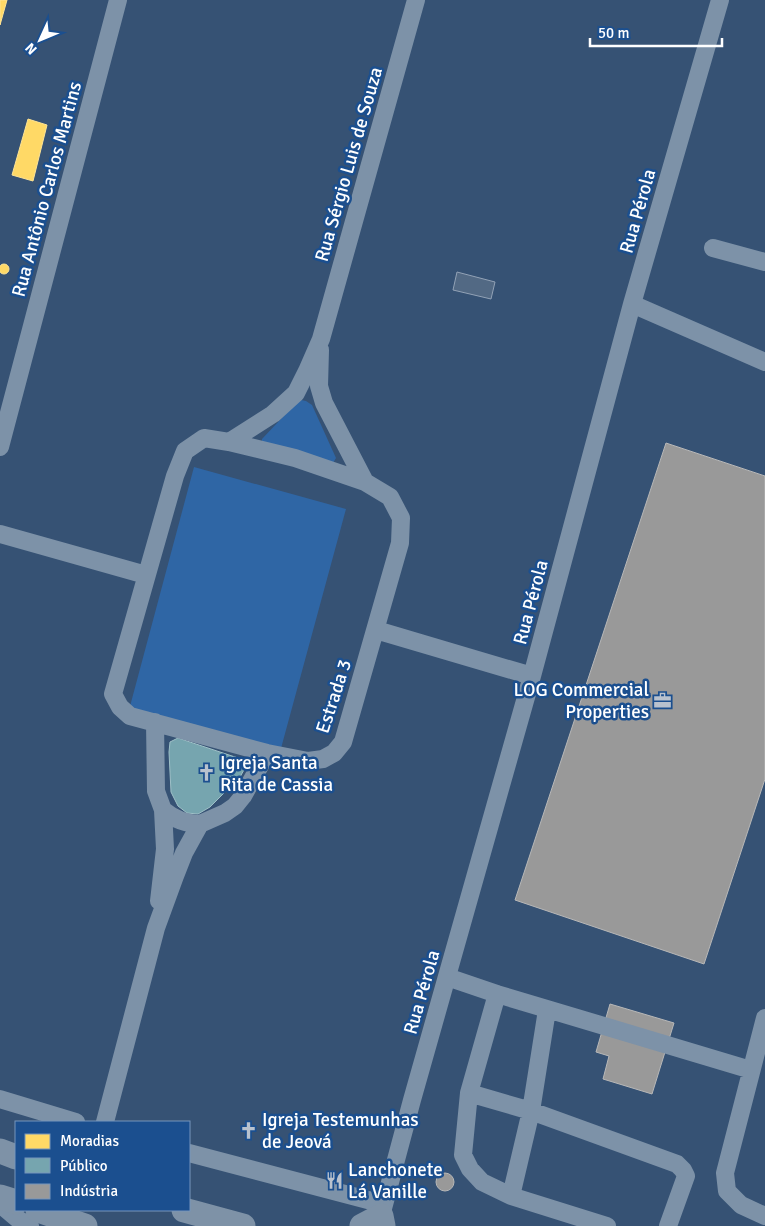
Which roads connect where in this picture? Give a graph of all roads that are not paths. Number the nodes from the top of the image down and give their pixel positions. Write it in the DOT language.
graph roads {
  1 [pos="118,0"];
  2 [pos="416,0"];
  3 [pos="720,0"];
  4 [pos="713,248"];
  5 [pos="765,262"];
  6 [pos="632,304"];
  7 [pos="321,339"];
  8 [pos="765,362"];
  9 [pos="296,393"];
  10 [pos="324,403"];
  11 [pos="229,442"];
  12 [pos="0,446"];
  13 [pos="365,482"];
  14 [pos="0,534"];
  15 [pos="146,575"];
  16 [pos="376,630"];
  17 [pos="532,676"];
  18 [pos="155,722"];
  19 [pos="267,753"];
  20 [pos="163,810"];
  21 [pos="200,824"];
  22 [pos="156,928"];
  23 [pos="447,977"];
  24 [pos="497,994"];
  25 [pos="547,1010"];
  26 [pos="765,1018"];
  27 [pos="751,1070"];
  28 [pos="469,1093"];
  29 [pos="0,1099"];
  30 [pos="532,1111"];
  31 [pos="73,1121"];
  32 [pos="105,1121"];
  33 [pos="0,1151"];
  34 [pos="190,1153"];
  35 [pos="15,1157"];
  36 [pos="0,1196"];
  37 [pos="511,1196"];
  38 [pos="15,1202"];
  39 [pos="0,1204"];
  40 [pos="41,1211"];
  41 [pos="188,1211"];
  42 [pos="765,1216"];
  43 [pos="377,1218"];
  44 [pos="30,1226"];
  45 [pos="85,1226"];
  46 [pos="243,1226"];
  47 [pos="607,1226"];
  48 [pos="668,1226"];
  1 -- 12 [label="street, Rua Antônio Carlos Martins"];
  2 -- 7 [label="street, Rua Sérgio Luis de Souza"];
  3 -- 6 [label="street, Rua Pérola"];
  4 -- 5 [label="street"];
  6 -- 8 [label="street"];
  6 -- 17 [label="street, Rua Pérola"];
  7 -- 9 [label="street, Rua Sérgio Luis de Souza"];
  7 -- 10 [label="street, Rua Sérgio Luis de Souza"];
  9 -- 10 [label="street"];
  9 -- 11 [label="street, Rua Sérgio Luis de Souza"];
  10 -- 13 [label="street, Rua Sérgio Luis de Souza"];
  11 -- 13 [label="street, Estrada 3"];
  11 -- 15 [label="street, Estrada 3"];
  13 -- 16 [label="street, Estrada 3"];
  14 -- 15 [label="street"];
  15 -- 18 [label="street, Estrada 3"];
  16 -- 17 [label="street"];
  16 -- 19 [label="street, Estrada 3"];
  17 -- 23 [label="street, Rua Pérola"];
  18 -- 19 [label="street, Estrada 3"];
  18 -- 20 [label="street"];
  19 -- 21 [label="street"];
  20 -- 21 [label="street"];
  20 -- 22 [label="street"];
  21 -- 22 [label="street"];
  22 -- 32 [label="street"];
  23 -- 24 [label="street"];
  23 -- 43 [label="street, Rua Pérola"];
  24 -- 25 [label="street"];
  24 -- 28 [label="street"];
  25 -- 27 [label="street"];
  25 -- 30 [label="street"];
  26 -- 27 [label="street"];
  27 -- 42 [label="street"];
  28 -- 30 [label="street"];
  28 -- 37 [label="street"];
  29 -- 31 [label="street"];
  30 -- 37 [label="street"];
  30 -- 48 [label="street"];
  33 -- 35 [label="highway"];
  34 -- 43 [label="street"];
  36 -- 38 [label="highway"];
  37 -- 47 [label="street"];
  39 -- 44 [label="street"];
  40 -- 45 [label="highway"];
  41 -- 46 [label="highway"];
}
